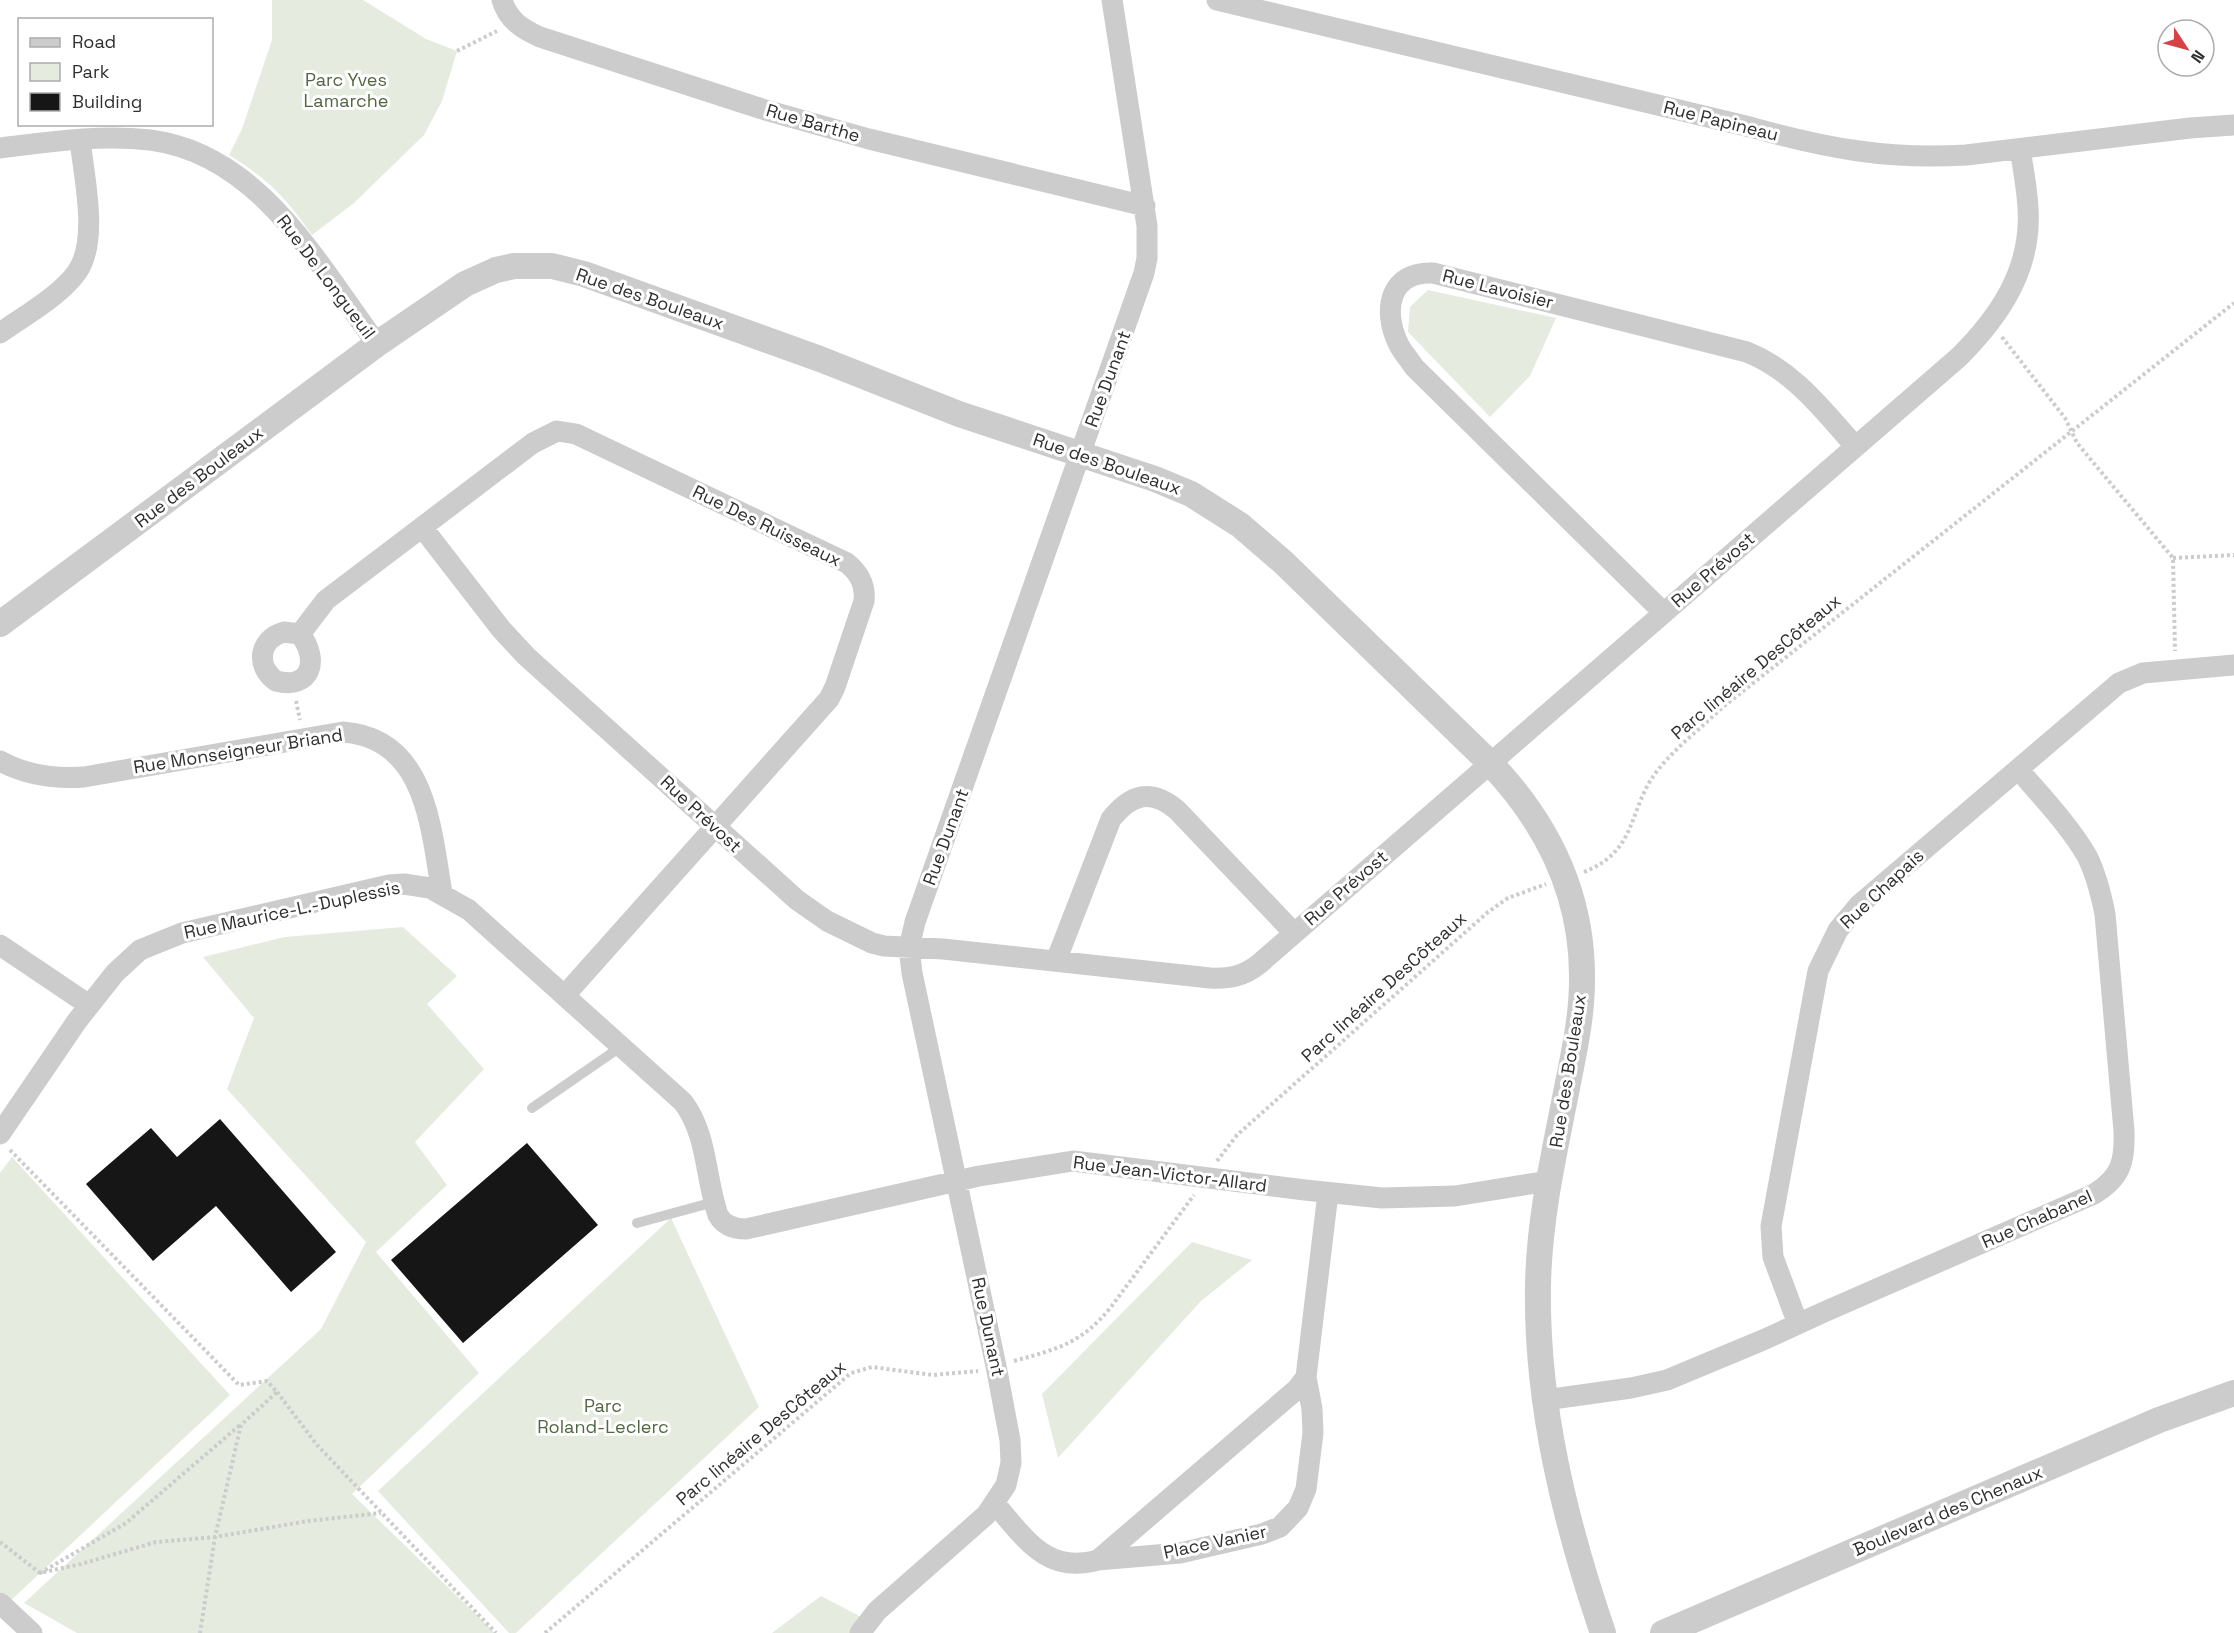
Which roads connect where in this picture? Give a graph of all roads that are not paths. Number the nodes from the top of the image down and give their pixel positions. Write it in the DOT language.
graph roads {
  1 [pos="502,0"];
  2 [pos="1112,0"];
  3 [pos="1218,0"];
  4 [pos="2234,125"];
  5 [pos="80,140"];
  6 [pos="0,148"];
  7 [pos="2020,149"];
  8 [pos="1145,206"];
  9 [pos="0,333"];
  10 [pos="377,344"];
  11 [pos="1855,446"];
  12 [pos="1081,454"];
  13 [pos="422,527"];
  14 [pos="1664,613"];
  15 [pos="0,624"];
  16 [pos="300,634"];
  17 [pos="2234,665"];
  18 [pos="0,761"];
  19 [pos="1491,764"];
  20 [pos="2018,769"];
  21 [pos="715,827"];
  22 [pos="442,893"];
  23 [pos="1294,933"];
  24 [pos="0,945"];
  25 [pos="909,948"];
  26 [pos="1056,961"];
  27 [pos="565,995"];
  28 [pos="89,1005"];
  29 [pos="622,1046"];
  30 [pos="532,1108"];
  31 [pos="4,1141"];
  32 [pos="957,1181"];
  33 [pos="1549,1181"];
  34 [pos="1328,1193"];
  35 [pos="714,1202"];
  36 [pos="637,1223"];
  37 [pos="726,1224"];
  38 [pos="1798,1324"];
  39 [pos="1306,1377"];
  40 [pos="2234,1393"];
  41 [pos="1545,1400"];
  42 [pos="995,1504"];
  43 [pos="1098,1560"];
  44 [pos="0,1603"];
  45 [pos="32,1633"];
  46 [pos="860,1633"];
  47 [pos="1603,1633"];
  48 [pos="1663,1633"];
  1 -- 8 [label="street, Rue Barthe"];
  2 -- 8 [label="street, Rue Dunant"];
  3 -- 7 [label="street, Rue Papineau"];
  4 -- 7 [label="street, Rue Papineau"];
  5 -- 6 [label="street, Rue De Longueuil"];
  5 -- 9 [label="street"];
  5 -- 10 [label="street, Rue De Longueuil"];
  7 -- 11 [label="street, Rue Prévost"];
  8 -- 12 [label="street, Rue Dunant"];
  10 -- 12 [label="street, Rue des Bouleaux"];
  10 -- 15 [label="street, Rue des Bouleaux"];
  11 -- 14 [label="street, Rue Prévost"];
  11 -- 14 [label="street, Rue Lavoisier"];
  12 -- 19 [label="street, Rue des Bouleaux"];
  12 -- 25 [label="street, Rue Dunant"];
  13 -- 16 [label="street, Rue Des Ruisseaux"];
  13 -- 21 [label="street, Rue Prévost"];
  13 -- 21 [label="street, Rue Des Ruisseaux"];
  14 -- 19 [label="street, Rue Prévost"];
  16 -- 16 [label="street"];
  17 -- 20 [label="street, Rue Chapais"];
  18 -- 22 [label="street, Rue Monseigneur Briand"];
  19 -- 23 [label="street, Rue Prévost"];
  19 -- 33 [label="street, Rue des Bouleaux"];
  20 -- 38 [label="street, Rue Chapais"];
  20 -- 38 [label="street, Rue Chabanel"];
  21 -- 25 [label="street, Rue Prévost"];
  21 -- 27 [label="street, Rue Des Ruisseaux"];
  22 -- 27 [label="street, Rue Maurice-L.-Duplessis"];
  22 -- 28 [label="street, Rue Maurice-L.-Duplessis"];
  23 -- 26 [label="street, Rue Prévost"];
  23 -- 26 [label="street, Rue Prévost"];
  24 -- 28 [label="street"];
  25 -- 26 [label="street, Rue Prévost"];
  25 -- 32 [label="street, Rue Dunant"];
  27 -- 29 [label="street, Rue Maurice-L.-Duplessis"];
  28 -- 31 [label="street, Rue Maurice-L.-Duplessis"];
  29 -- 30 [label="lane"];
  29 -- 35 [label="street, Rue Maurice-L.-Duplessis"];
  32 -- 34 [label="street, Rue Jean-Victor-Allard"];
  32 -- 37 [label="street, Rue Jean-Victor-Allard"];
  32 -- 42 [label="street, Rue Dunant"];
  33 -- 34 [label="street, Rue Jean-Victor-Allard"];
  33 -- 41 [label="street, Rue des Bouleaux"];
  34 -- 39 [label="street, Place Vanier"];
  35 -- 36 [label="lane"];
  35 -- 37 [label="street, Rue Maurice-L.-Duplessis"];
  38 -- 41 [label="street, Rue Chabanel"];
  39 -- 43 [label="street, Place Vanier"];
  39 -- 43 [label="street, Place Vanier"];
  40 -- 48 [label="street, Boulevard des Chenaux"];
  41 -- 47 [label="street, Rue des Bouleaux"];
  42 -- 43 [label="street, Place Vanier"];
  42 -- 46 [label="street, Rue Dunant"];
  44 -- 45 [label="street"];
}
